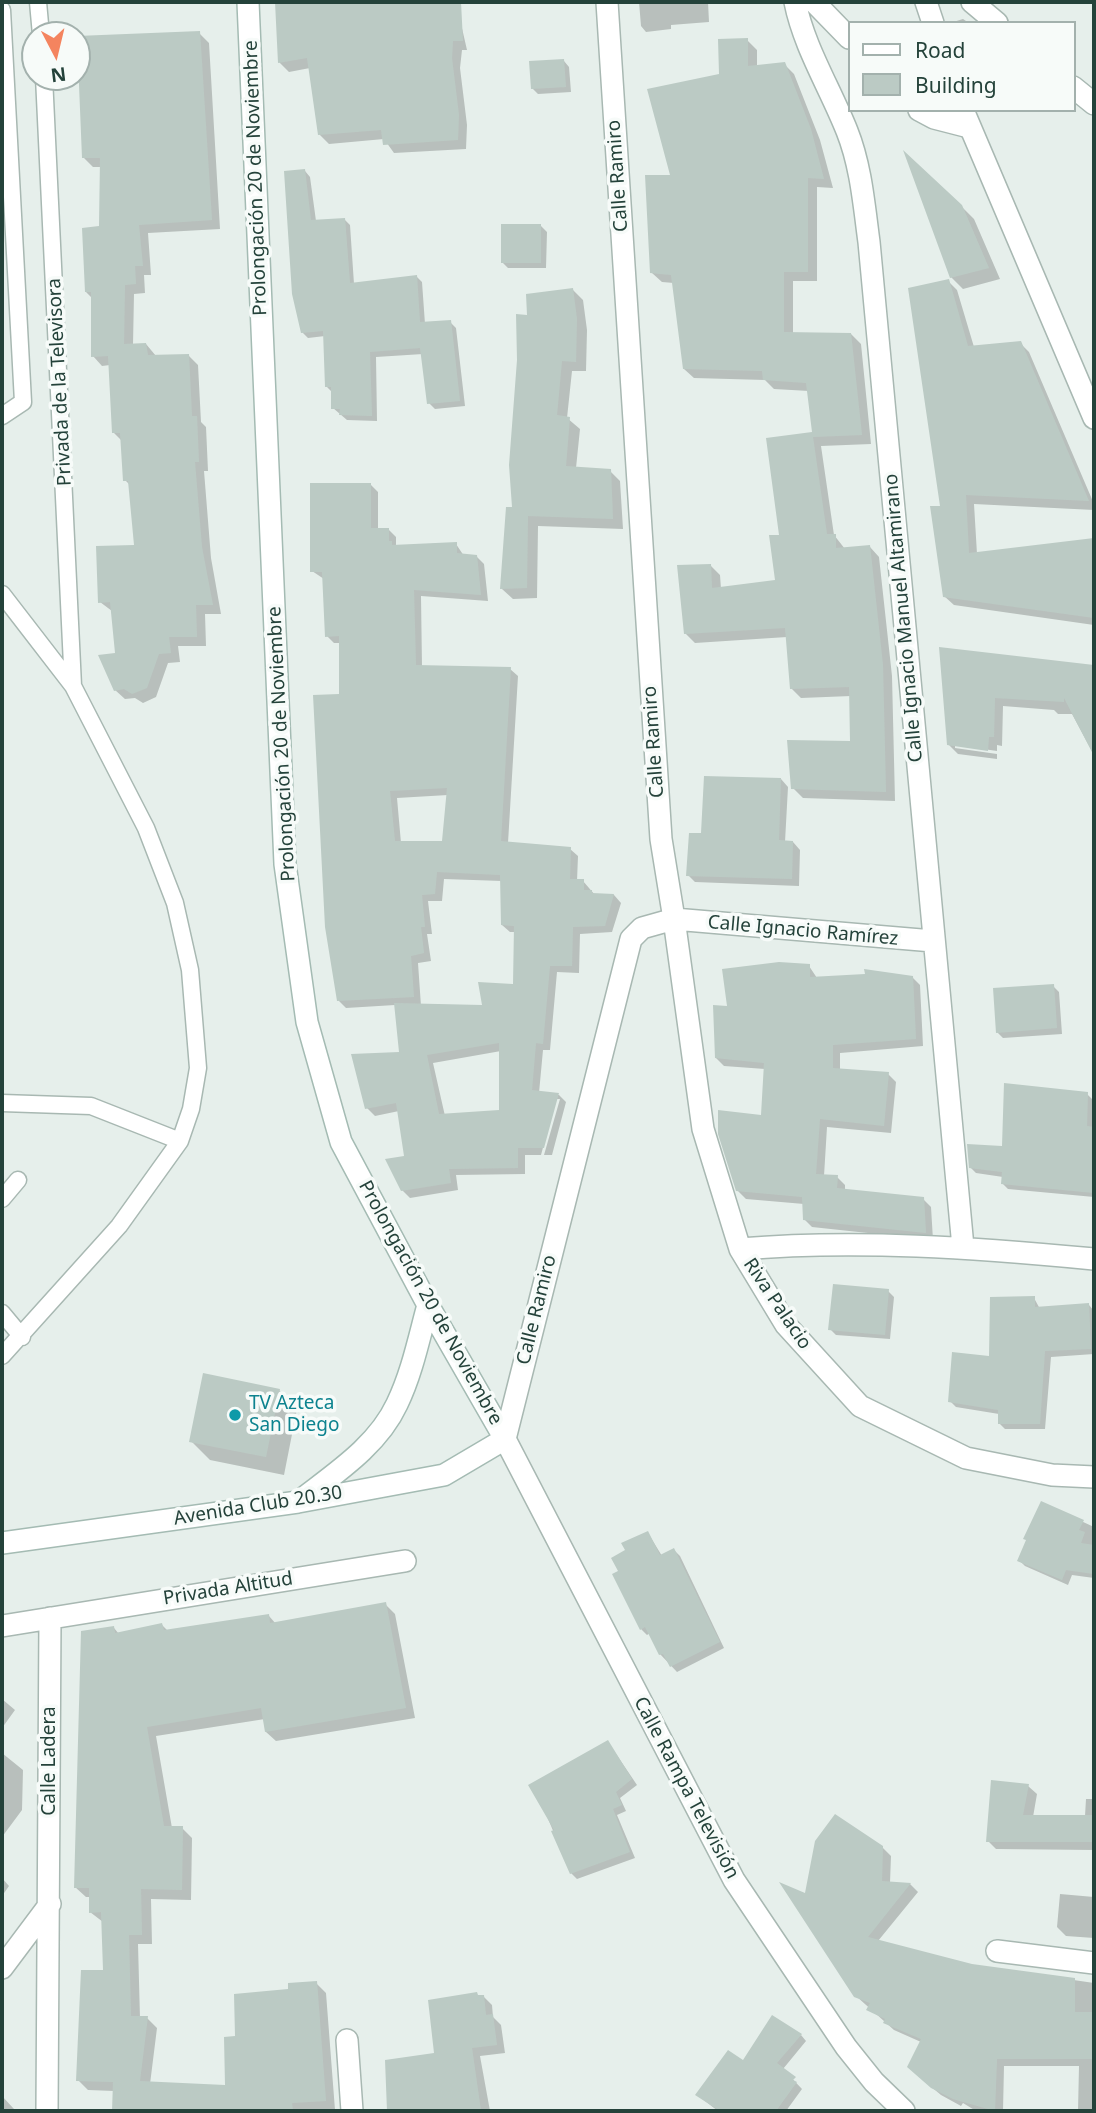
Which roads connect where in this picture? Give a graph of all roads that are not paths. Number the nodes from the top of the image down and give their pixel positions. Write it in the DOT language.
graph roads {
  1 [pos="38,2"];
  2 [pos="248,2"];
  3 [pos="607,2"];
  4 [pos="795,2"];
  5 [pos="814,2"];
  6 [pos="926,2"];
  7 [pos="972,2"];
  8 [pos="2,10"];
  9 [pos="40,21"];
  10 [pos="932,21"];
  11 [pos="995,21"];
  12 [pos="848,37"];
  13 [pos="1075,89"];
  14 [pos="45,91"];
  15 [pos="1094,104"];
  16 [pos="923,112"];
  17 [pos="966,118"];
  18 [pos="2,416"];
  19 [pos="1094,418"];
  20 [pos="2,594"];
  21 [pos="73,686"];
  22 [pos="674,919"];
  23 [pos="933,941"];
  24 [pos="2,1103"];
  25 [pos="180,1141"];
  26 [pos="18,1180"];
  27 [pos="2,1199"];
  28 [pos="963,1247"];
  29 [pos="740,1249"];
  30 [pos="1094,1259"];
  31 [pos="428,1305"];
  32 [pos="2,1313"];
  33 [pos="22,1336"];
  34 [pos="2,1356"];
  35 [pos="505,1440"];
  36 [pos="1094,1477"];
  37 [pos="298,1502"];
  38 [pos="2,1543"];
  39 [pos="405,1561"];
  40 [pos="50,1618"];
  41 [pos="2,1626"];
  42 [pos="50,1905"];
  43 [pos="997,1951"];
  44 [pos="1094,1963"];
  45 [pos="2,1968"];
  46 [pos="346,2040"];
  47 [pos="47,2111"];
  48 [pos="352,2111"];
  49 [pos="904,2111"];
  1 -- 9 [label="lane"];
  2 -- 31 [label="street, Prolongación 20 de Noviembre"];
  3 -- 22 [label="street, Calle Ramiro"];
  4 -- 23 [label="street, Calle Ignacio Manuel Altamirano"];
  5 -- 12 [label="street"];
  6 -- 10 [label="street"];
  7 -- 11 [label="street"];
  8 -- 18 [label="lane"];
  13 -- 15 [label="street"];
  14 -- 21 [label="lane, Privada de la Televisora"];
  16 -- 17 [label="street"];
  17 -- 19 [label="street"];
  20 -- 21 [label="lane, Privada de la Televisora"];
  21 -- 25 [label="lane, Privada de la Televisora"];
  22 -- 23 [label="street, Calle Ignacio Ramírez"];
  22 -- 29 [label="street"];
  22 -- 35 [label="street, Calle Ramiro"];
  23 -- 28 [label="street, Calle Ignacio Manuel Altamirano"];
  24 -- 25 [label="lane"];
  25 -- 33 [label="lane, Privada de la Televisora"];
  26 -- 27 [label="lane"];
  28 -- 29 [label="street, Riva Palacio"];
  28 -- 30 [label="street, Riva Palacio"];
  29 -- 36 [label="street, Riva Palacio"];
  31 -- 35 [label="street, Prolongación 20 de Noviembre"];
  31 -- 37 [label="street"];
  32 -- 33 [label="lane"];
  33 -- 34 [label="lane, Privada de la Televisora"];
  35 -- 37 [label="street, Avenida Club 20.30"];
  35 -- 49 [label="street, Calle Rampa Televisión"];
  37 -- 38 [label="street, Avenida Club 20.30"];
  39 -- 40 [label="street, Privada Altitud"];
  40 -- 41 [label="street, Privada Altitud"];
  40 -- 42 [label="street, Calle Ladera"];
  42 -- 45 [label="street"];
  42 -- 47 [label="street, Calle Ladera"];
  43 -- 44 [label="street"];
  46 -- 48 [label="street"];
}
